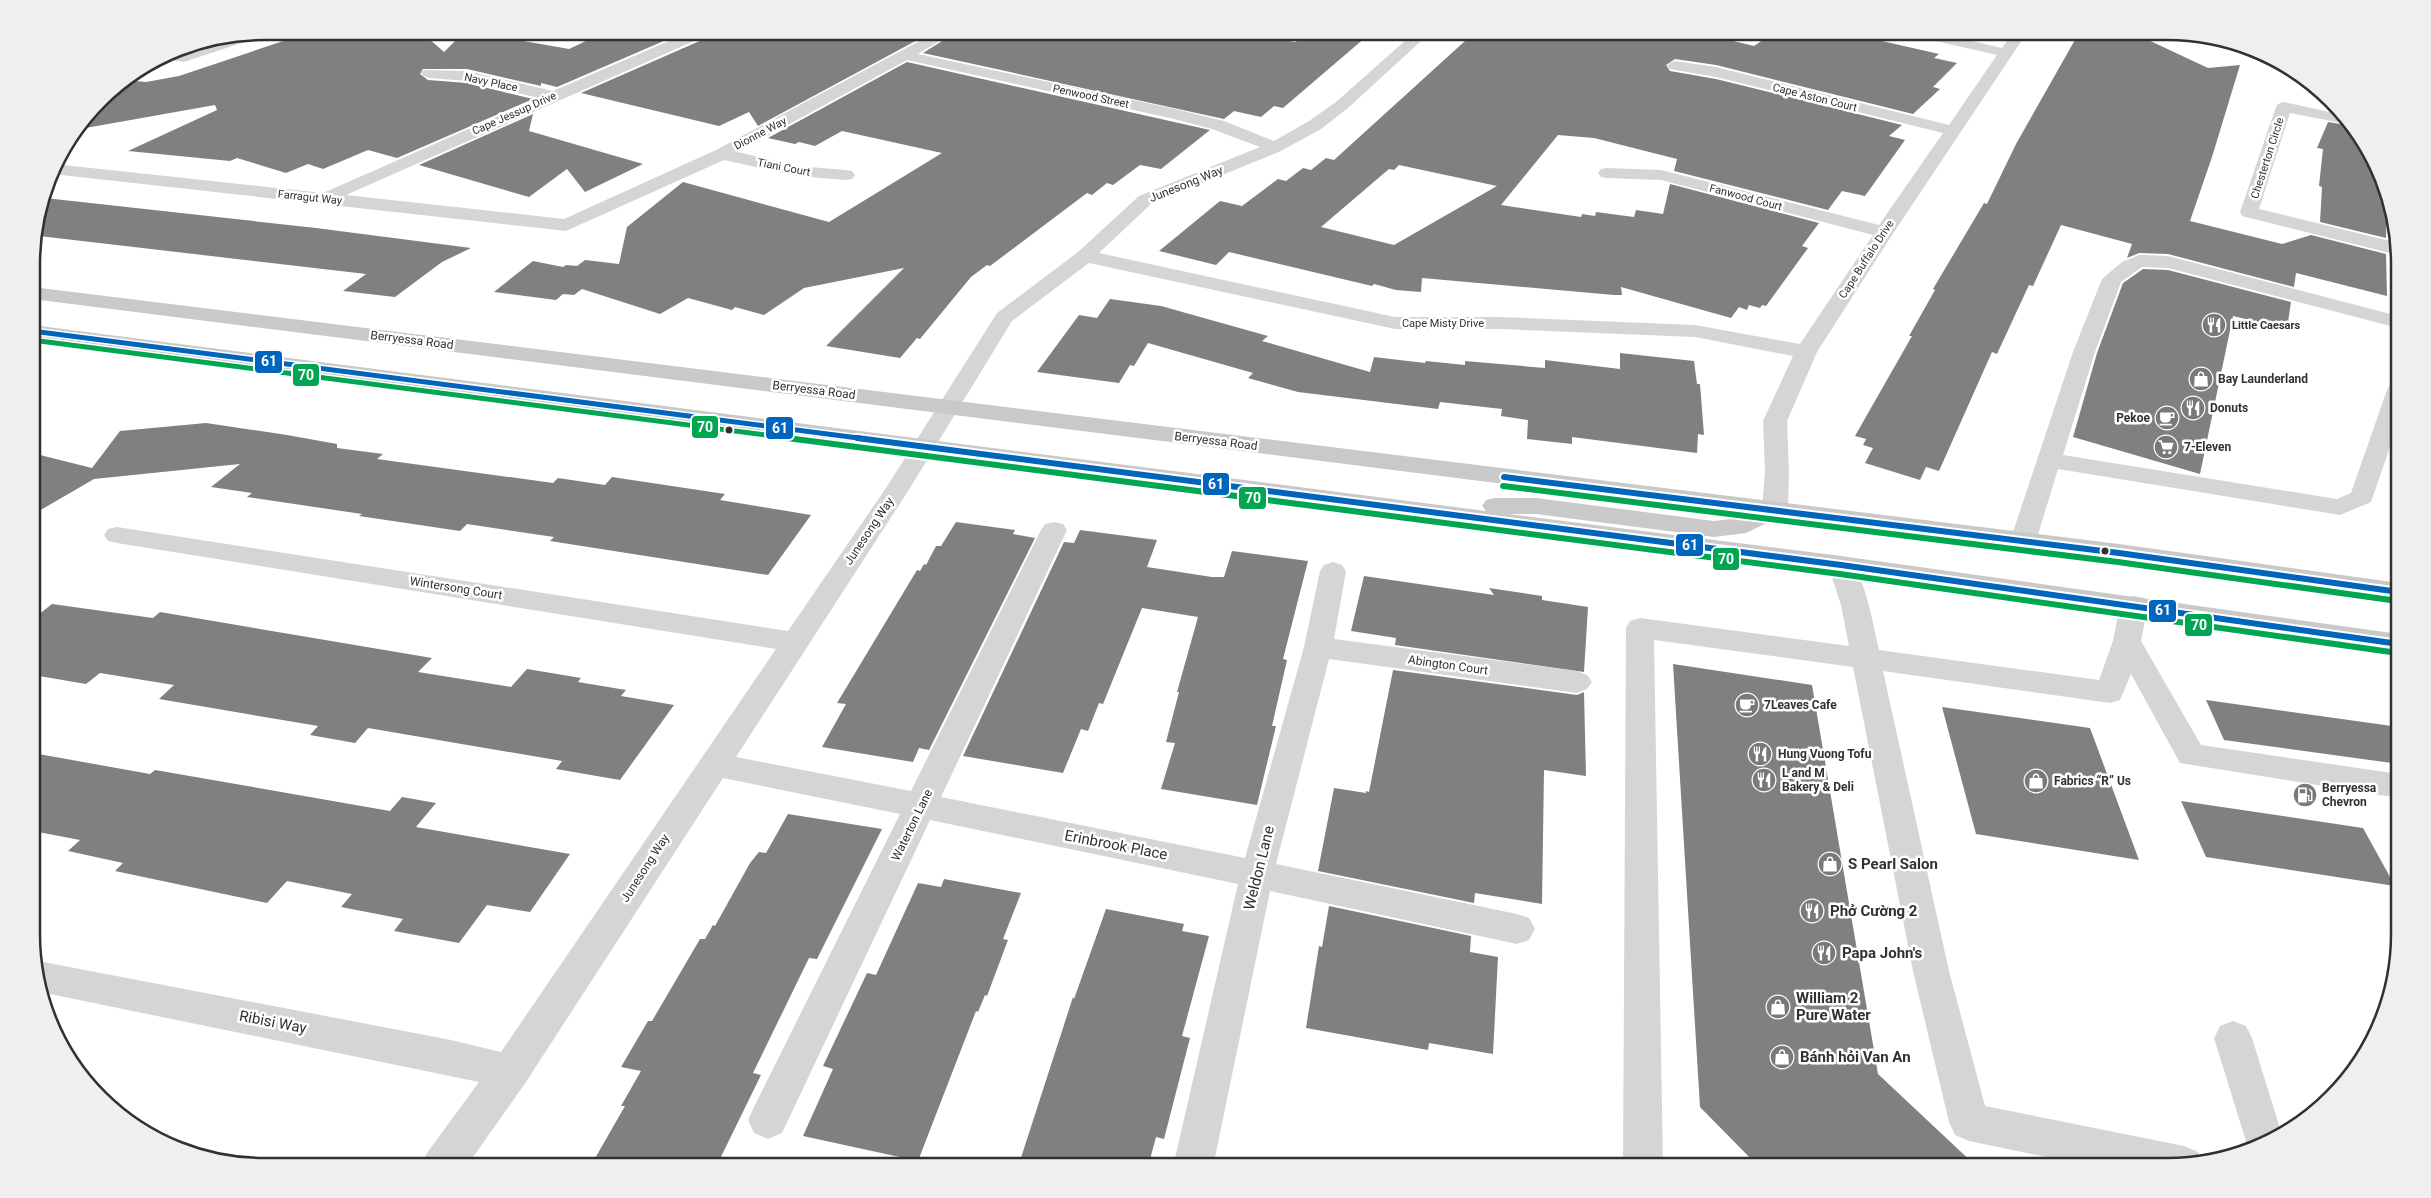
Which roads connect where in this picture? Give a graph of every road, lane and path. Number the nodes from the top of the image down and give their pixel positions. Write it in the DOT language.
graph roads {
  1 [pos="684,40"];
  2 [pos="932,40"];
  3 [pos="1415,40"];
  4 [pos="1949,40"];
  5 [pos="2015,40"];
  6 [pos="227,43"];
  7 [pos="2006,53"];
  8 [pos="904,55"];
  9 [pos="179,57"];
  10 [pos="1676,66"];
  11 [pos="429,73"];
  12 [pos="552,96"];
  13 [pos="2338,119"];
  14 [pos="1954,131"];
  15 [pos="1275,147"];
  16 [pos="722,154"];
  17 [pos="61,170"];
  18 [pos="1607,173"];
  19 [pos="846,175"];
  20 [pos="325,199"];
  21 [pos="566,225"];
  22 [pos="1884,232"];
  23 [pos="2391,247"];
  24 [pos="1085,256"];
  25 [pos="40,294"];
  26 [pos="2391,320"];
  27 [pos="40,332"];
  28 [pos="1806,352"];
  29 [pos="948,407"];
  30 [pos="2391,411"];
  31 [pos="924,445"];
  32 [pos="2048,460"];
  33 [pos="1775,510"];
  34 [pos="1434,512"];
  35 [pos="1054,530"];
  36 [pos="117,535"];
  37 [pos="2023,541"];
  38 [pos="1841,565"];
  39 [pos="1333,571"];
  40 [pos="2391,577"];
  41 [pos="2330,581"];
  42 [pos="2391,591"];
  43 [pos="2134,605"];
  44 [pos="2317,630"];
  45 [pos="2127,641"];
  46 [pos="796,642"];
  47 [pos="2391,643"];
  48 [pos="1318,648"];
  49 [pos="1865,658"];
  50 [pos="2391,662"];
  51 [pos="1577,682"];
  52 [pos="714,764"];
  53 [pos="2391,785"];
  54 [pos="922,806"];
  55 [pos="1256,874"];
  56 [pos="1516,930"];
  57 [pos="44,977"];
  58 [pos="2233,1038"];
  59 [pos="510,1072"];
  60 [pos="768,1120"];
  61 [pos="2263,1136"];
  62 [pos="448,1158"];
  63 [pos="1194,1158"];
  64 [pos="1643,1158"];
  65 [pos="2145,1158"];
  1 -- 12 [label="street, Cape Jessup Drive"];
  2 -- 8 [label="street, Dionne Way"];
  3 -- 15 [label="street, Junesong Way"];
  4 -- 7 [label="street"];
  5 -- 7 [label="street, Cape Buffalo Drive"];
  6 -- 9 [label="street"];
  7 -- 14 [label="street, Cape Buffalo Drive"];
  8 -- 15 [label="street, Penwood Street"];
  8 -- 16 [label="street, Dionne Way"];
  10 -- 14 [label="street, Cape Aston Court"];
  11 -- 12 [label="street, Navy Place"];
  12 -- 20 [label="street, Cape Jessup Drive"];
  13 -- 23 [label="street, Chesterton Circle"];
  14 -- 22 [label="street, Cape Buffalo Drive"];
  15 -- 24 [label="street, Junesong Way"];
  16 -- 19 [label="street, Tiani Court"];
  16 -- 21 [label="street, Dionne Way"];
  17 -- 20 [label="street, Farragut Way"];
  18 -- 22 [label="street, Fanwood Court"];
  20 -- 21 [label="street, Farragut Way"];
  22 -- 28 [label="street, Cape Buffalo Drive"];
  24 -- 28 [label="street, Cape Misty Drive"];
  24 -- 29 [label="street, Junesong Way"];
  25 -- 29 [label="main road, Berryessa Road"];
  26 -- 32 [label="street"];
  27 -- 31 [label="main road"];
  28 -- 33 [label="street, Cape Buffalo Drive"];
  29 -- 31 [label="street, Junesong Way"];
  29 -- 33 [label="main road, Berryessa Road"];
  30 -- 32 [label="street"];
  31 -- 34 [label="main road"];
  31 -- 46 [label="street, Junesong Way"];
  32 -- 37 [label="street"];
  33 -- 34 [label="main road"];
  33 -- 37 [label="main road, Berryessa Road"];
  34 -- 38 [label="main road"];
  35 -- 54 [label="street, Waterton Lane"];
  36 -- 46 [label="street, Wintersong Court"];
  37 -- 41 [label="main road, Berryessa Road"];
  38 -- 43 [label="main road"];
  38 -- 49 [label="street"];
  39 -- 48 [label="street, Weldon Lane"];
  40 -- 41 [label="main road"];
  41 -- 42 [label="main road, Berryessa Road"];
  43 -- 44 [label="main road"];
  43 -- 45 [label="street"];
  44 -- 47 [label="main road"];
  44 -- 50 [label="main road"];
  45 -- 49 [label="street"];
  45 -- 53 [label="street"];
  46 -- 52 [label="street, Junesong Way"];
  48 -- 51 [label="street, Abington Court"];
  48 -- 55 [label="street, Weldon Lane"];
  49 -- 64 [label="street"];
  49 -- 65 [label="street"];
  52 -- 54 [label="street, Erinbrook Place"];
  52 -- 59 [label="street, Junesong Way"];
  54 -- 55 [label="street, Erinbrook Place"];
  54 -- 60 [label="street, Waterton Lane"];
  55 -- 56 [label="street, Erinbrook Place"];
  55 -- 63 [label="street, Weldon Lane"];
  57 -- 59 [label="street, Ribisi Way"];
  58 -- 61 [label="street"];
  59 -- 62 [label="street, Junesong Way"];
}
